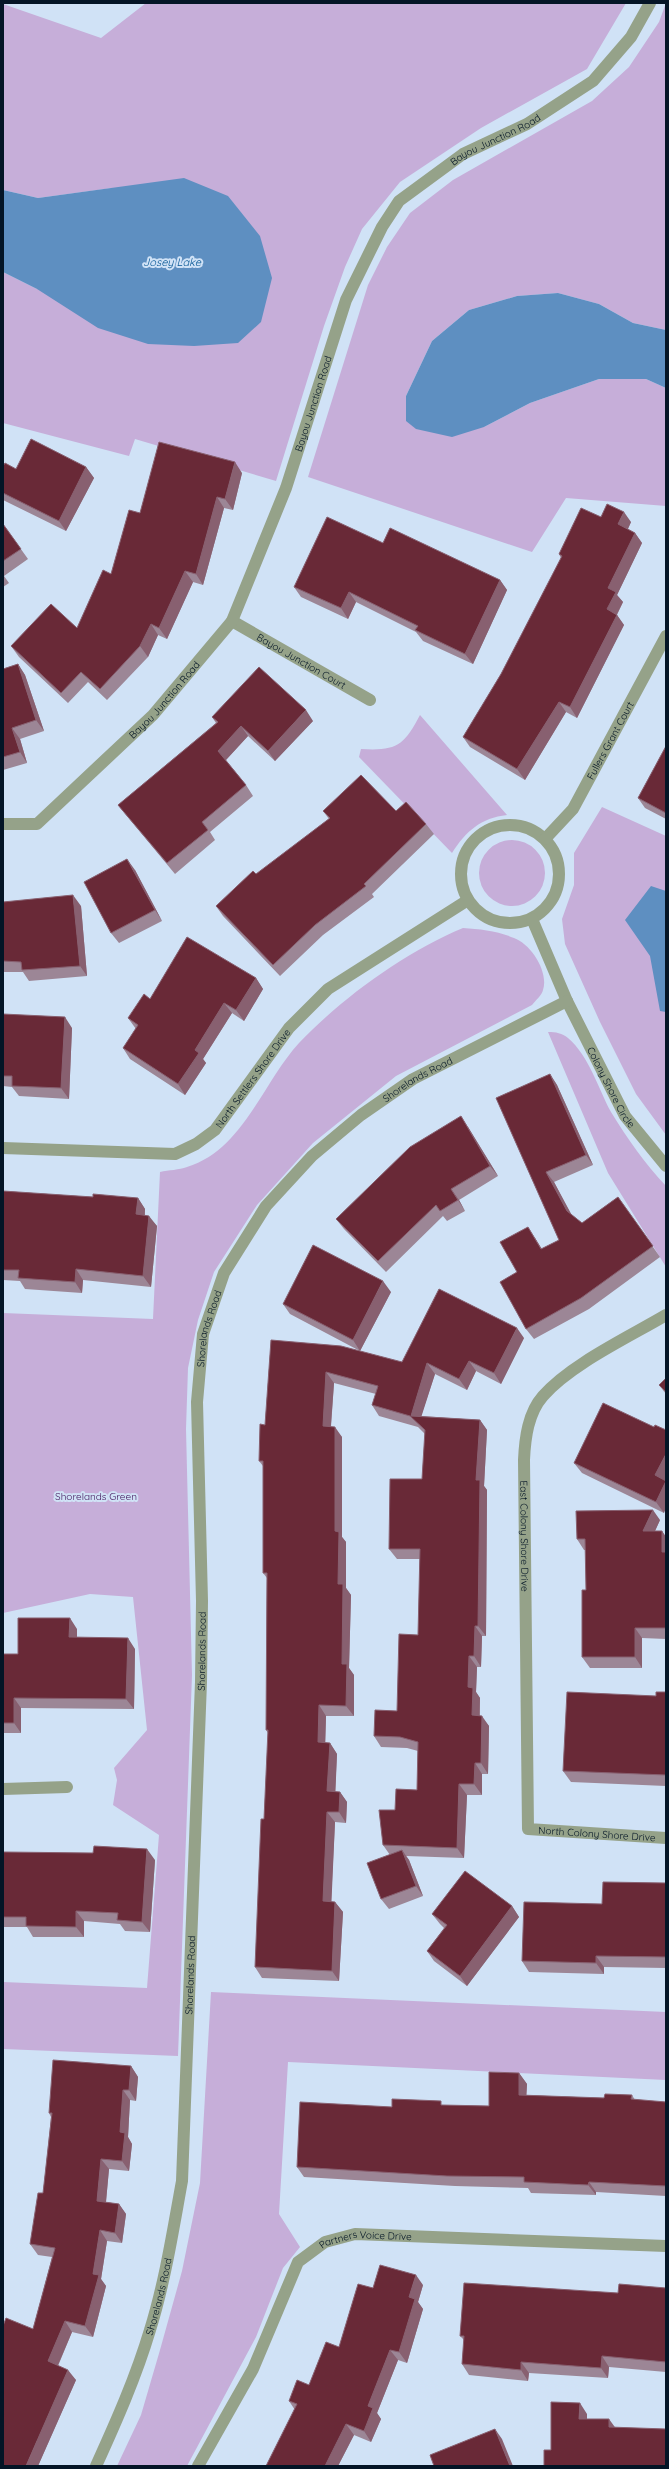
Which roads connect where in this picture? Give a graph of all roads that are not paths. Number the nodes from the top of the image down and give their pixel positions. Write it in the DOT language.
graph roads {
  1 [pos="650,3"];
  2 [pos="232,621"];
  3 [pos="666,636"];
  4 [pos="370,700"];
  5 [pos="3,824"];
  6 [pos="545,839"];
  7 [pos="468,900"];
  8 [pos="532,919"];
  9 [pos="567,1001"];
  10 [pos="3,1148"];
  11 [pos="666,1166"];
  12 [pos="666,1315"];
  13 [pos="67,1786"];
  14 [pos="3,1789"];
  15 [pos="528,1829"];
  16 [pos="666,1838"];
  17 [pos="666,2246"];
  18 [pos="96,2466"];
  19 [pos="198,2466"];
  1 -- 2 [label="street, Bayou Junction Road"];
  2 -- 4 [label="street, Bayou Junction Court"];
  2 -- 5 [label="street, Bayou Junction Road"];
  3 -- 6 [label="street, Fullers Grant Court"];
  6 -- 7 [label="street"];
  6 -- 8 [label="street"];
  7 -- 8 [label="street"];
  7 -- 10 [label="street, North Settlers Shore Drive"];
  8 -- 9 [label="street, Colony Shore Circle"];
  9 -- 11 [label="street, Colony Shore Circle"];
  9 -- 18 [label="street, Shorelands Road"];
  12 -- 15 [label="street, East Colony Shore Drive"];
  13 -- 14 [label="street"];
  15 -- 16 [label="street, North Colony Shore Drive"];
  17 -- 19 [label="street, Partners Voice Drive"];
}
